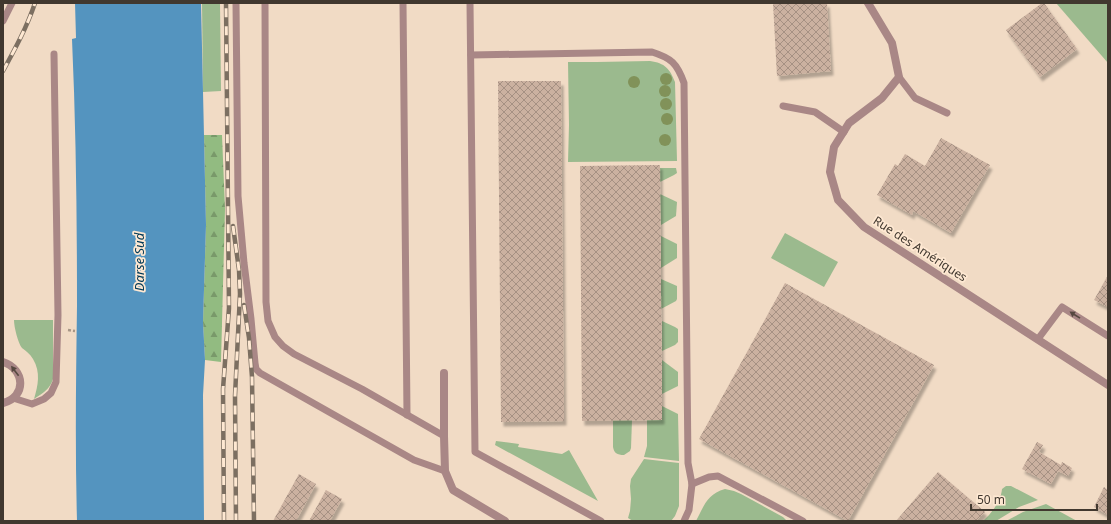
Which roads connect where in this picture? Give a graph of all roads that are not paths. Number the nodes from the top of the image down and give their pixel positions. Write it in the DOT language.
graph roads {
  1 [pos="12,3"];
  2 [pos="236,3"];
  3 [pos="265,3"];
  4 [pos="403,3"];
  5 [pos="470,3"];
  6 [pos="868,3"];
  7 [pos="3,21"];
  8 [pos="54,54"];
  9 [pos="471,55"];
  10 [pos="898,77"];
  11 [pos="783,106"];
  12 [pos="946,113"];
  13 [pos="844,132"];
  14 [pos="1108,336"];
  15 [pos="1038,339"];
  16 [pos="3,362"];
  17 [pos="444,373"];
  18 [pos="1108,384"];
  19 [pos="13,398"];
  20 [pos="3,403"];
  21 [pos="407,415"];
  22 [pos="444,436"];
  23 [pos="445,471"];
  24 [pos="692,484"];
  25 [pos="505,521"];
  26 [pos="601,521"];
  27 [pos="684,521"];
  28 [pos="803,521"];
  1 -- 7 [label="lane"];
  2 -- 23 [label="lane"];
  3 -- 21 [label="lane"];
  4 -- 21 [label="lane"];
  5 -- 9 [label="lane"];
  6 -- 10 [label="street"];
  8 -- 19 [label="lane"];
  9 -- 24 [label="lane"];
  9 -- 26 [label="lane"];
  10 -- 12 [label="lane"];
  10 -- 13 [label="street, Rue des Amériques"];
  11 -- 13 [label="lane"];
  13 -- 15 [label="street, Rue des Amériques"];
  14 -- 15 [label="lane, one-way"];
  15 -- 18 [label="street, Rue des Amériques"];
  19 -- 16 [label="street, one-way"];
  17 -- 22 [label="street"];
  19 -- 20 [label="street"];
  21 -- 22 [label="lane"];
  22 -- 23 [label="street"];
  23 -- 25 [label="street"];
  24 -- 27 [label="lane"];
  24 -- 28 [label="lane"];
}
